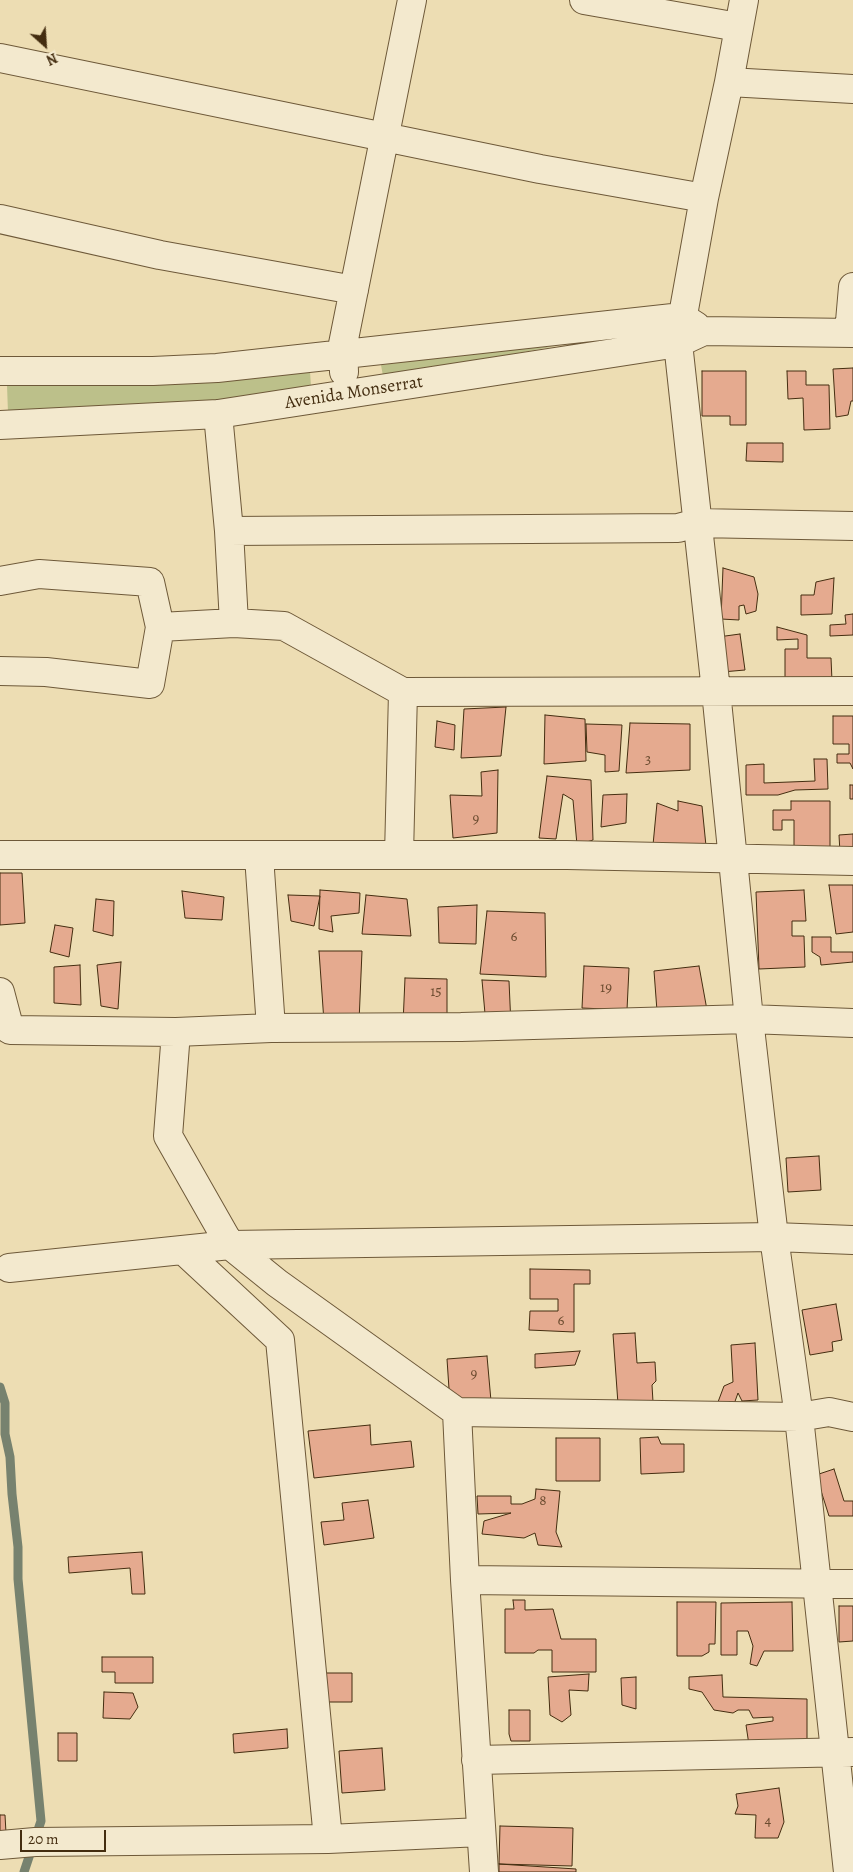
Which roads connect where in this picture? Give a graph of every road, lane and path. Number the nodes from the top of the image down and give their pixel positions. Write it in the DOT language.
graph roads {
  1 [pos="412,0"];
  2 [pos="584,0"];
  3 [pos="744,0"];
  4 [pos="738,27"];
  5 [pos="0,58"];
  6 [pos="729,82"];
  7 [pos="853,89"];
  8 [pos="385,136"];
  9 [pos="704,198"];
  10 [pos="0,219"];
  11 [pos="853,287"];
  12 [pos="354,290"];
  13 [pos="688,330"];
  14 [pos="851,333"];
  15 [pos="343,355"];
  16 [pos="0,371"];
  17 [pos="346,395"];
  18 [pos="218,414"];
  19 [pos="0,425"];
  20 [pos="697,523"];
  21 [pos="853,526"];
  22 [pos="228,531"];
  23 [pos="0,581"];
  24 [pos="234,623"];
  25 [pos="160,627"];
  26 [pos="0,671"];
  27 [pos="853,691"];
  28 [pos="403,692"];
  29 [pos="716,692"];
  30 [pos="399,855"];
  31 [pos="0,856"];
  32 [pos="258,856"];
  33 [pos="733,858"];
  34 [pos="853,861"];
  35 [pos="0,992"];
  36 [pos="749,1019"];
  37 [pos="853,1023"];
  38 [pos="271,1028"];
  39 [pos="176,1032"];
  40 [pos="774,1237"];
  41 [pos="853,1240"];
  42 [pos="230,1246"];
  43 [pos="183,1250"];
  44 [pos="8,1268"];
  45 [pos="457,1412"];
  46 [pos="800,1417"];
  47 [pos="853,1417"];
  48 [pos="465,1580"];
  49 [pos="817,1584"];
  50 [pos="853,1584"];
  51 [pos="844,1752"];
  52 [pos="476,1760"];
  53 [pos="481,1832"];
  54 [pos="328,1839"];
  55 [pos="0,1845"];
  56 [pos="484,1872"];
  57 [pos="848,1872"];
  1 -- 8 [label="street"];
  2 -- 4 [label="street"];
  3 -- 4 [label="street"];
  4 -- 6 [label="street"];
  5 -- 8 [label="street"];
  6 -- 7 [label="street"];
  6 -- 9 [label="street"];
  8 -- 9 [label="street"];
  8 -- 12 [label="street"];
  9 -- 13 [label="street"];
  10 -- 12 [label="street"];
  11 -- 14 [label="street"];
  12 -- 15 [label="street"];
  13 -- 14 [label="street, Avenida Monserrat"];
  13 -- 15 [label="street, Avenida Monserrat"];
  13 -- 17 [label="street, Avenida Monserrat"];
  13 -- 20 [label="street"];
  15 -- 16 [label="street, Avenida Monserrat"];
  15 -- 17 [label="street"];
  17 -- 18 [label="street, Avenida Monserrat"];
  18 -- 19 [label="street, Avenida Monserrat"];
  18 -- 22 [label="street"];
  20 -- 21 [label="street"];
  20 -- 22 [label="street"];
  20 -- 29 [label="street"];
  22 -- 24 [label="street"];
  23 -- 25 [label="street"];
  24 -- 25 [label="street"];
  24 -- 28 [label="street"];
  25 -- 26 [label="street"];
  27 -- 29 [label="street"];
  28 -- 29 [label="street"];
  28 -- 30 [label="street"];
  29 -- 33 [label="street"];
  30 -- 32 [label="street"];
  30 -- 33 [label="street"];
  31 -- 32 [label="street"];
  32 -- 38 [label="street"];
  33 -- 34 [label="street"];
  33 -- 36 [label="street"];
  35 -- 39 [label="street"];
  36 -- 37 [label="street"];
  36 -- 38 [label="street"];
  36 -- 40 [label="street"];
  38 -- 39 [label="street"];
  39 -- 42 [label="street"];
  40 -- 41 [label="street"];
  40 -- 42 [label="street"];
  40 -- 46 [label="street"];
  42 -- 43 [label="street"];
  42 -- 45 [label="street"];
  43 -- 44 [label="street"];
  43 -- 54 [label="street"];
  45 -- 46 [label="street"];
  45 -- 48 [label="street"];
  46 -- 47 [label="street"];
  46 -- 49 [label="street"];
  48 -- 49 [label="street"];
  48 -- 52 [label="street"];
  49 -- 50 [label="street"];
  49 -- 51 [label="street"];
  51 -- 52 [label="street"];
  51 -- 57 [label="street"];
  52 -- 53 [label="street"];
  53 -- 54 [label="street"];
  53 -- 56 [label="street"];
  54 -- 55 [label="street"];
}
